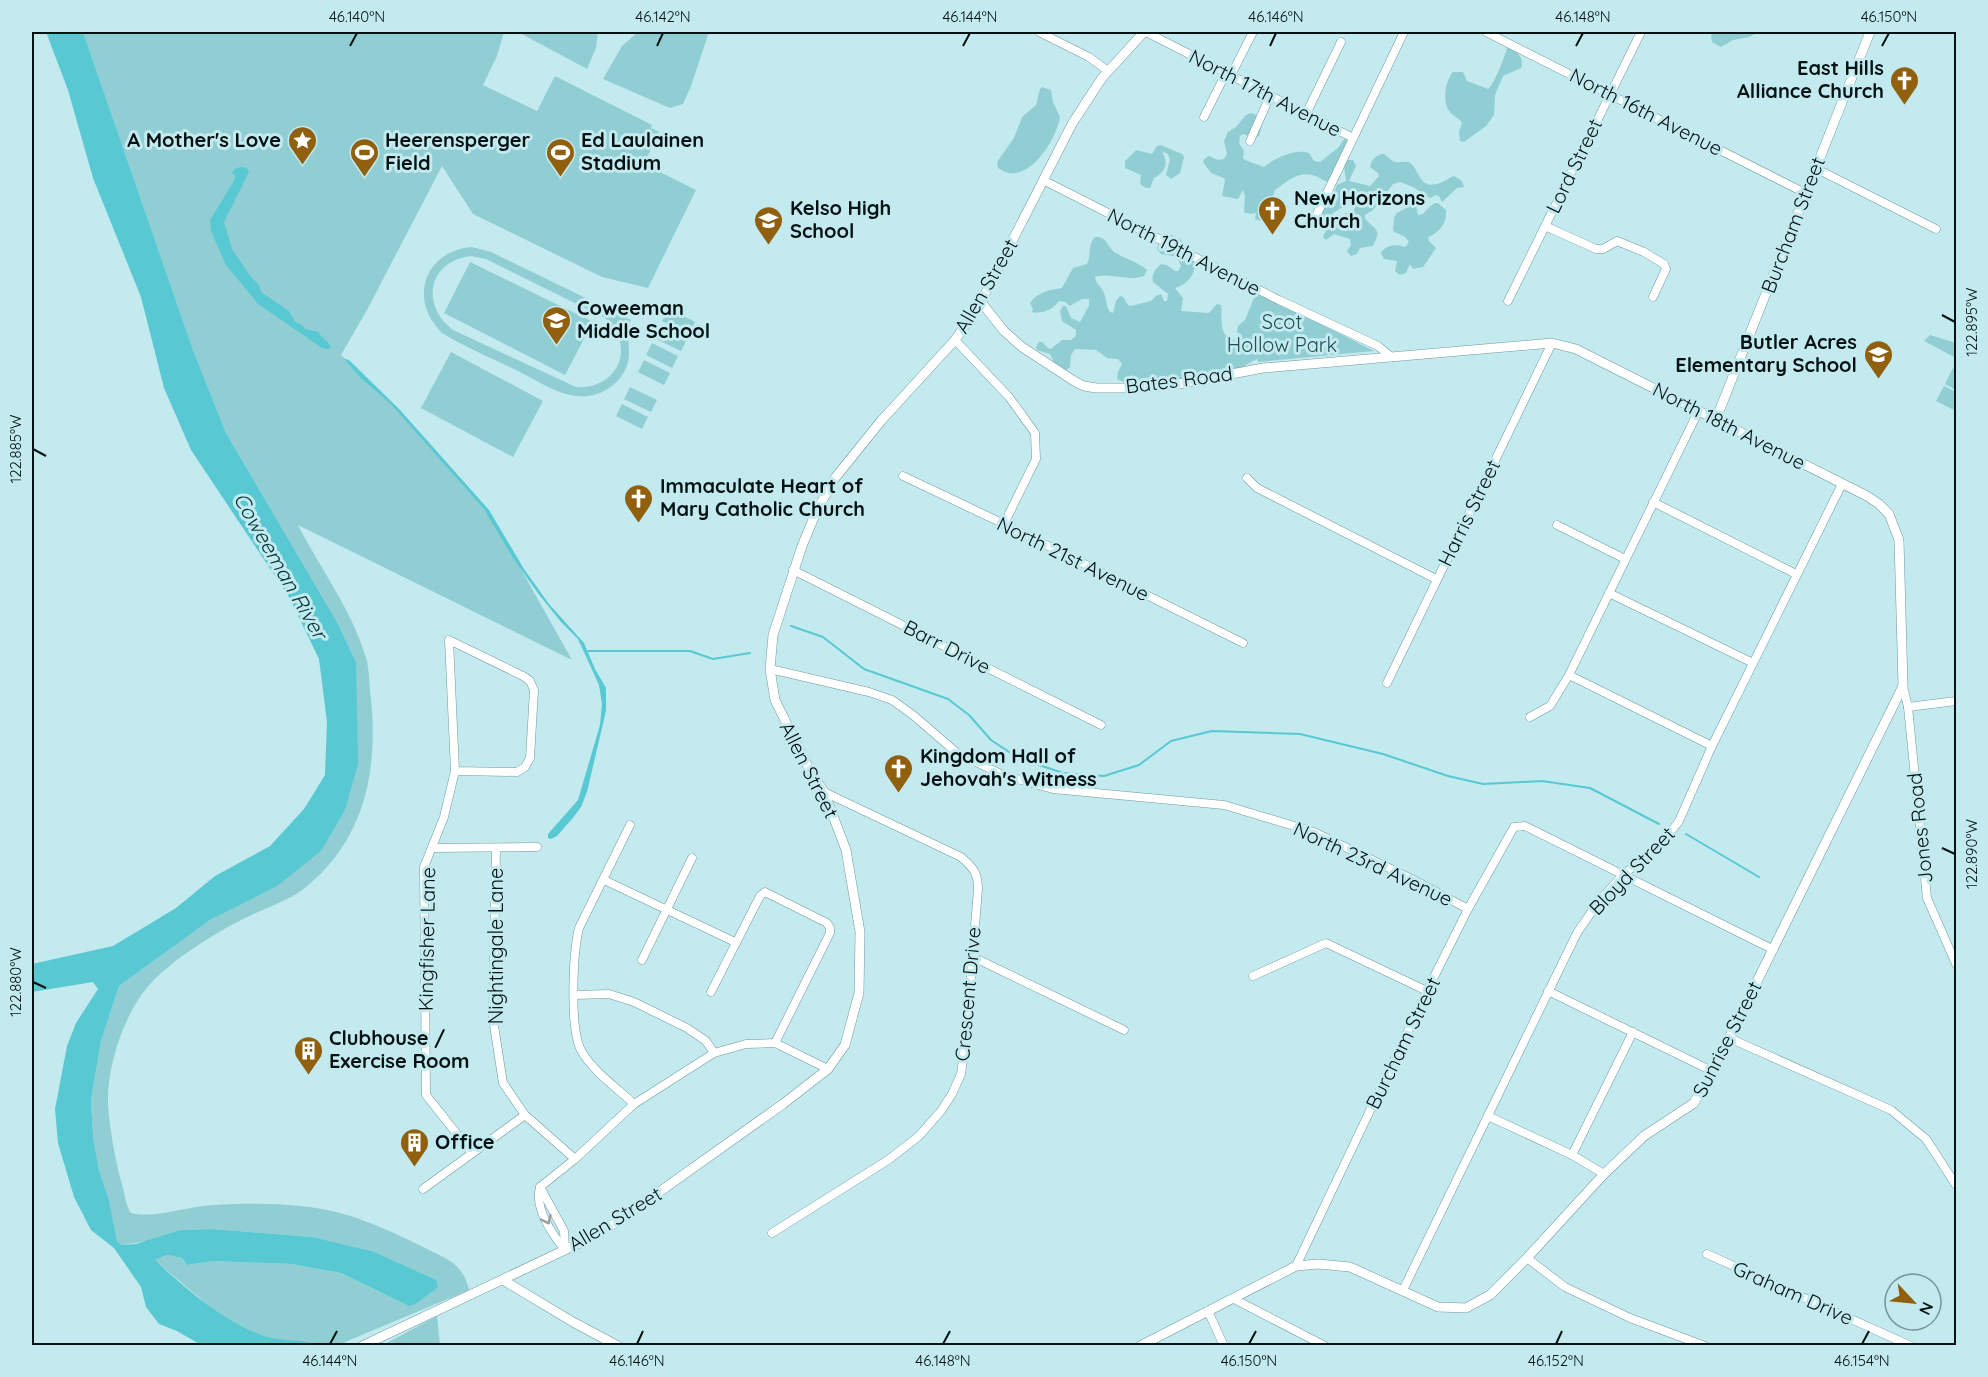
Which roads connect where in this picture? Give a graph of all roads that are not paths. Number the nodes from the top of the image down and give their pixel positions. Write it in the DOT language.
graph roads {
  1 [pos="1039,32"];
  2 [pos="1145,32"];
  3 [pos="1253,32"];
  4 [pos="1404,32"];
  5 [pos="1486,32"];
  6 [pos="1641,32"];
  7 [pos="1870,32"];
  8 [pos="1341,42"];
  9 [pos="1108,71"];
  10 [pos="1228,74"];
  11 [pos="1609,93"];
  12 [pos="1270,96"];
  13 [pos="1306,114"];
  14 [pos="1204,117"];
  15 [pos="1353,138"];
  16 [pos="1250,141"];
  17 [pos="1815,168"];
  18 [pos="1043,180"];
  19 [pos="1805,193"];
  20 [pos="1316,216"];
  21 [pos="1545,226"];
  22 [pos="1936,229"];
  23 [pos="1653,297"];
  24 [pos="1508,301"];
  25 [pos="981,302"];
  26 [pos="955,340"];
  27 [pos="1552,343"];
  28 [pos="1389,356"];
  29 [pos="1699,410"];
  30 [pos="1716,419"];
  31 [pos="903,476"];
  32 [pos="1247,478"];
  33 [pos="1842,483"];
  34 [pos="1653,502"];
  35 [pos="1004,524"];
  36 [pos="1557,525"];
  37 [pos="1894,525"];
  38 [pos="1625,559"];
  39 [pos="793,570"];
  40 [pos="1796,574"];
  41 [pos="1436,579"];
  42 [pos="1609,593"];
  43 [pos="1243,643"];
  44 [pos="1753,663"];
  45 [pos="770,669"];
  46 [pos="1569,675"];
  47 [pos="1387,683"];
  48 [pos="1903,686"];
  49 [pos="1956,701"];
  50 [pos="1908,707"];
  51 [pos="1530,717"];
  52 [pos="1101,725"];
  53 [pos="1712,746"];
  54 [pos="455,771"];
  55 [pos="824,792"];
  56 [pos="630,825"];
  57 [pos="537,847"];
  58 [pos="433,848"];
  59 [pos="496,848"];
  60 [pos="692,858"];
  61 [pos="1623,875"];
  62 [pos="604,880"];
  63 [pos="667,909"];
  64 [pos="1468,909"];
  65 [pos="735,942"];
  66 [pos="1772,949"];
  67 [pos="971,956"];
  68 [pos="642,960"];
  69 [pos="1956,964"];
  70 [pos="1253,976"];
  71 [pos="1427,991"];
  72 [pos="711,992"];
  73 [pos="1548,992"];
  74 [pos="574,995"];
  75 [pos="1124,1030"];
  76 [pos="1633,1032"];
  77 [pos="1729,1038"];
  78 [pos="775,1043"];
  79 [pos="714,1053"];
  80 [pos="828,1069"];
  81 [pos="1712,1071"];
  82 [pos="634,1104"];
  83 [pos="525,1115"];
  84 [pos="1488,1116"];
  85 [pos="472,1153"];
  86 [pos="1572,1155"];
  87 [pos="575,1159"];
  88 [pos="1604,1174"];
  89 [pos="1956,1185"];
  90 [pos="423,1189"];
  91 [pos="772,1233"];
  92 [pos="565,1250"];
  93 [pos="1707,1254"];
  94 [pos="1527,1258"];
  95 [pos="1296,1266"];
  96 [pos="503,1280"];
  97 [pos="1402,1290"];
  98 [pos="1234,1299"];
  99 [pos="1208,1311"];
  100 [pos="362,1346"];
  101 [pos="618,1346"];
  102 [pos="1140,1346"];
  103 [pos="1224,1346"];
  104 [pos="1325,1346"];
  105 [pos="1705,1346"];
  106 [pos="1911,1346"];
  1 -- 9 [label="street"];
  2 -- 9 [label="street, Allen Street"];
  2 -- 10 [label="street, North 17th Avenue"];
  3 -- 10 [label="street"];
  4 -- 15 [label="street"];
  5 -- 11 [label="street, North 16th Avenue"];
  6 -- 11 [label="street, Lord Street"];
  7 -- 17 [label="street, Burcham Street"];
  8 -- 13 [label="street"];
  9 -- 18 [label="street, Allen Street"];
  10 -- 12 [label="street, North 17th Avenue"];
  10 -- 14 [label="street"];
  11 -- 19 [label="street, North 16th Avenue"];
  11 -- 21 [label="street, Lord Street"];
  12 -- 13 [label="street, North 17th Avenue"];
  12 -- 16 [label="street"];
  13 -- 15 [label="street, North 17th Avenue"];
  15 -- 20 [label="street"];
  17 -- 19 [label="street, Burcham Street"];
  17 -- 22 [label="street"];
  18 -- 25 [label="street, Allen Street"];
  18 -- 28 [label="street, North 19th Avenue"];
  19 -- 30 [label="street, Burcham Street"];
  21 -- 23 [label="street"];
  21 -- 24 [label="street, Lord Street"];
  25 -- 26 [label="street, Allen Street"];
  25 -- 28 [label="street, Bates Road"];
  26 -- 35 [label="street"];
  26 -- 39 [label="street, Allen Street"];
  27 -- 28 [label="street, Bates Road"];
  27 -- 29 [label="street, North 18th Avenue"];
  27 -- 41 [label="street, Harris Street"];
  29 -- 30 [label="street, North 18th Avenue"];
  29 -- 34 [label="street"];
  30 -- 33 [label="street, North 18th Avenue"];
  31 -- 35 [label="street, North 21st Avenue"];
  32 -- 41 [label="street"];
  33 -- 37 [label="street, North 18th Avenue"];
  33 -- 40 [label="street, Bloyd Street"];
  34 -- 38 [label="street"];
  34 -- 40 [label="street"];
  35 -- 43 [label="street, North 21st Avenue"];
  36 -- 38 [label="street"];
  37 -- 48 [label="street, Sunrise Street"];
  38 -- 42 [label="street"];
  39 -- 45 [label="street, Allen Street"];
  39 -- 52 [label="street, Barr Drive"];
  40 -- 44 [label="street, Bloyd Street"];
  41 -- 47 [label="street, Harris Street"];
  42 -- 44 [label="street"];
  42 -- 46 [label="street"];
  44 -- 53 [label="street, Bloyd Street"];
  45 -- 55 [label="street, Allen Street"];
  45 -- 64 [label="street, North 23rd Avenue"];
  46 -- 51 [label="street"];
  46 -- 53 [label="street"];
  48 -- 50 [label="street, Jones Road"];
  48 -- 66 [label="street, Sunrise Street"];
  49 -- 50 [label="street"];
  50 -- 69 [label="street, Jones Road"];
  53 -- 61 [label="street, Bloyd Street"];
  54 -- 54 [label="street, Kingfisher Lane"];
  54 -- 58 [label="street, Kingfisher Lane"];
  55 -- 67 [label="street, Crescent Drive"];
  55 -- 80 [label="street, Allen Street"];
  56 -- 62 [label="street"];
  57 -- 59 [label="street, Nightingale Lane"];
  58 -- 59 [label="street, Nightingale Lane"];
  58 -- 85 [label="street, Kingfisher Lane"];
  59 -- 83 [label="street, Nightingale Lane"];
  60 -- 63 [label="street"];
  61 -- 64 [label="street, Burcham Street"];
  61 -- 66 [label="street"];
  61 -- 73 [label="street, Bloyd Street"];
  62 -- 63 [label="street"];
  62 -- 74 [label="street"];
  63 -- 65 [label="street"];
  63 -- 68 [label="street"];
  64 -- 71 [label="street, Burcham Street"];
  65 -- 72 [label="street"];
  65 -- 78 [label="street"];
  66 -- 77 [label="street, Sunrise Street"];
  67 -- 75 [label="street"];
  67 -- 91 [label="street, Crescent Drive"];
  70 -- 71 [label="street"];
  71 -- 95 [label="street, Burcham Street"];
  73 -- 76 [label="street"];
  73 -- 84 [label="street, Bloyd Street"];
  74 -- 79 [label="street"];
  74 -- 82 [label="street"];
  76 -- 81 [label="street"];
  76 -- 86 [label="street"];
  77 -- 81 [label="street, Sunrise Street"];
  77 -- 89 [label="street"];
  78 -- 79 [label="street"];
  78 -- 80 [label="street"];
  79 -- 82 [label="street"];
  80 -- 92 [label="street, Allen Street"];
  81 -- 88 [label="street, Sunrise Street"];
  82 -- 87 [label="street"];
  83 -- 85 [label="street"];
  83 -- 87 [label="street, Nightingale Lane"];
  84 -- 86 [label="street"];
  84 -- 97 [label="street, Bloyd Street"];
  85 -- 90 [label="street"];
  86 -- 88 [label="street"];
  87 -- 92 [label="street"];
  88 -- 94 [label="street, Sunrise Street"];
  92 -- 96 [label="street, Allen Street"];
  93 -- 106 [label="street, Graham Drive"];
  94 -- 97 [label="street, Sunrise Street"];
  94 -- 105 [label="street"];
  95 -- 97 [label="street, Sunrise Street"];
  95 -- 98 [label="street, Sunrise Street"];
  96 -- 100 [label="street, Allen Street"];
  96 -- 101 [label="street"];
  98 -- 99 [label="street, Sunrise Street"];
  98 -- 104 [label="street"];
  99 -- 102 [label="street, Sunrise Street"];
  99 -- 103 [label="street"];
}
